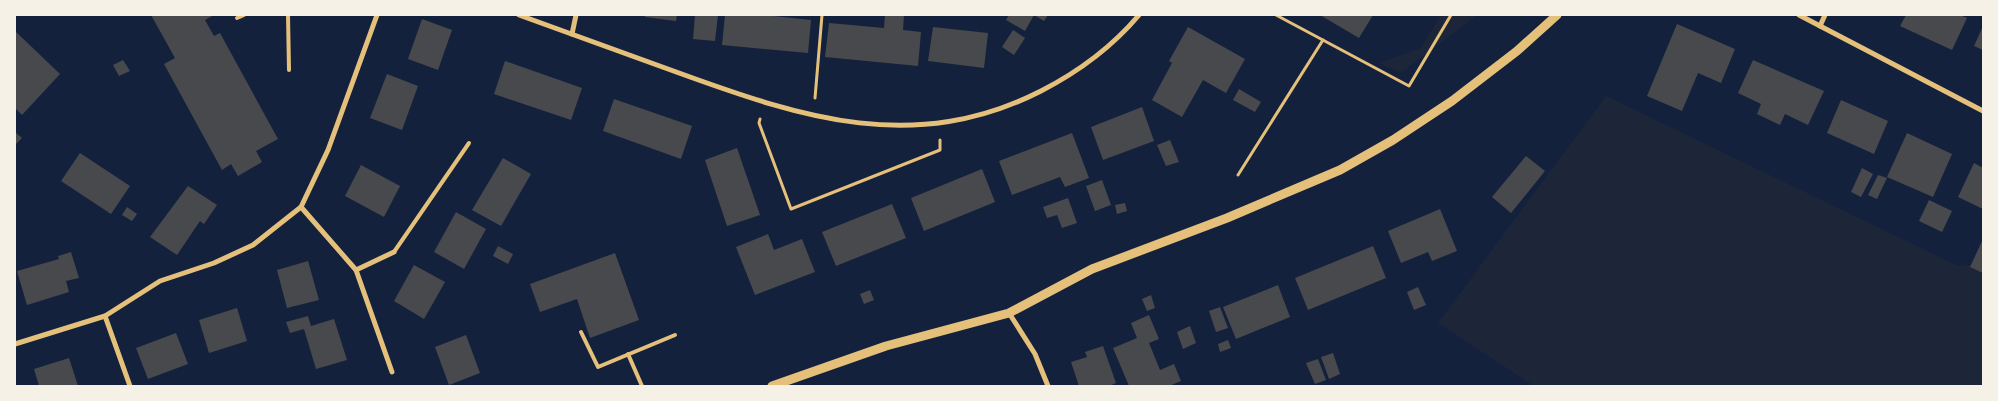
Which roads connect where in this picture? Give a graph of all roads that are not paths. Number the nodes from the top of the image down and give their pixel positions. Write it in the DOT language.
graph roads {
  1 [pos="244,15"];
  2 [pos="288,15"];
  3 [pos="377,15"];
  4 [pos="519,15"];
  5 [pos="576,15"];
  6 [pos="1139,15"];
  7 [pos="1557,15"];
  8 [pos="1799,15"];
  9 [pos="1826,15"];
  10 [pos="237,18"];
  11 [pos="1820,26"];
  12 [pos="572,34"];
  13 [pos="288,70"];
  14 [pos="1983,110"];
  15 [pos="469,143"];
  16 [pos="301,207"];
  17 [pos="394,252"];
  18 [pos="356,270"];
  19 [pos="1009,313"];
  20 [pos="105,316"];
  21 [pos="581,332"];
  22 [pos="675,335"];
  23 [pos="15,344"];
  24 [pos="628,354"];
  25 [pos="392,372"];
  26 [pos="130,386"];
  27 [pos="642,386"];
  28 [pos="772,386"];
  29 [pos="1048,386"];
  1 -- 10 [label="lane"];
  2 -- 13 [label="lane"];
  3 -- 16 [label="street"];
  4 -- 12 [label="street"];
  5 -- 12 [label="street"];
  6 -- 12 [label="street"];
  7 -- 19 [label="street"];
  8 -- 11 [label="street"];
  9 -- 11 [label="street"];
  11 -- 14 [label="street"];
  15 -- 17 [label="lane"];
  16 -- 18 [label="street"];
  16 -- 20 [label="street"];
  17 -- 18 [label="street"];
  18 -- 25 [label="street"];
  19 -- 28 [label="street"];
  19 -- 29 [label="street"];
  20 -- 23 [label="street"];
  20 -- 26 [label="street"];
  21 -- 24 [label="lane"];
  22 -- 24 [label="lane"];
  24 -- 27 [label="lane"];
}
